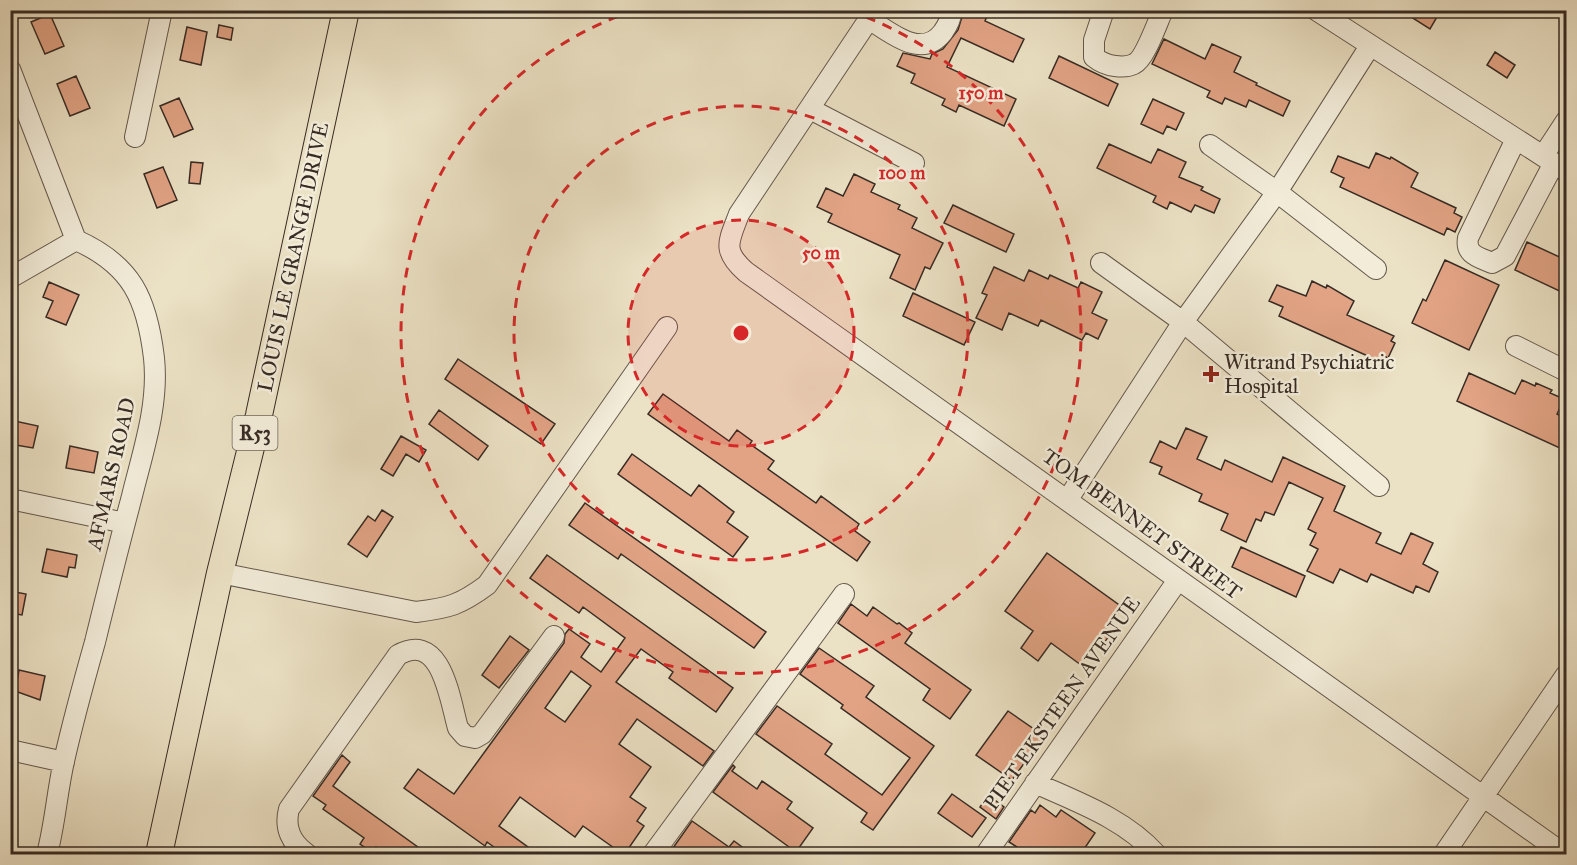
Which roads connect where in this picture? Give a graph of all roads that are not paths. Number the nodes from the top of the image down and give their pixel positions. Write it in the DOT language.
graph roads {
  1 [pos="162,10"];
  2 [pos="346,10"];
  3 [pos="952,10"];
  4 [pos="1104,10"];
  5 [pos="1163,10"];
  6 [pos="1328,14"];
  7 [pos="872,15"];
  8 [pos="1370,46"];
  9 [pos="10,69"];
  10 [pos="810,109"];
  11 [pos="1566,121"];
  12 [pos="135,137"];
  13 [pos="1516,139"];
  14 [pos="1210,145"];
  15 [pos="914,163"];
  16 [pos="1555,163"];
  17 [pos="1277,192"];
  18 [pos="76,240"];
  19 [pos="1101,263"];
  20 [pos="1376,269"];
  21 [pos="10,278"];
  22 [pos="1183,322"];
  23 [pos="668,327"];
  24 [pos="1516,346"];
  25 [pos="1566,371"];
  26 [pos="1379,486"];
  27 [pos="10,499"];
  28 [pos="1068,499"];
  29 [pos="125,523"];
  30 [pos="220,573"];
  31 [pos="1178,580"];
  32 [pos="844,594"];
  33 [pos="554,636"];
  34 [pos="1566,675"];
  35 [pos="10,750"];
  36 [pos="64,762"];
  37 [pos="1035,783"];
  38 [pos="1482,797"];
  39 [pos="47,855"];
  40 [pos="159,855"];
  41 [pos="307,855"];
  42 [pos="653,855"];
  43 [pos="986,855"];
  44 [pos="1156,855"];
  45 [pos="1444,855"];
  46 [pos="1564,855"];
  1 -- 12 [label="street"];
  2 -- 30 [label="main road, LOUIS LE GRANGE DRIVE / R53"];
  3 -- 7 [label="street"];
  4 -- 5 [label="street"];
  6 -- 8 [label="street"];
  7 -- 10 [label="street"];
  8 -- 13 [label="street"];
  8 -- 17 [label="street"];
  9 -- 18 [label="street"];
  10 -- 15 [label="street"];
  10 -- 28 [label="street, TOM BENNET STREET"];
  11 -- 16 [label="street"];
  13 -- 16 [label="street"];
  13 -- 16 [label="street"];
  14 -- 17 [label="street"];
  17 -- 20 [label="street"];
  17 -- 22 [label="street"];
  18 -- 21 [label="street"];
  18 -- 29 [label="street, AFMARS ROAD"];
  19 -- 22 [label="street"];
  22 -- 26 [label="street"];
  22 -- 28 [label="street"];
  23 -- 30 [label="street"];
  24 -- 25 [label="street"];
  27 -- 29 [label="street"];
  28 -- 31 [label="street, TOM BENNET STREET"];
  29 -- 36 [label="street, AFMARS ROAD"];
  30 -- 40 [label="main road, LOUIS LE GRANGE DRIVE / R53"];
  31 -- 37 [label="street, PIET EKSTEEN AVENUE"];
  31 -- 38 [label="street, TOM BENNET STREET"];
  32 -- 42 [label="street"];
  33 -- 41 [label="street"];
  34 -- 38 [label="street"];
  35 -- 36 [label="street"];
  36 -- 39 [label="street, AFMARS ROAD"];
  37 -- 43 [label="street, PIET EKSTEEN AVENUE"];
  37 -- 44 [label="street"];
  38 -- 45 [label="street"];
  38 -- 46 [label="street, TOM BENNET STREET"];
}
